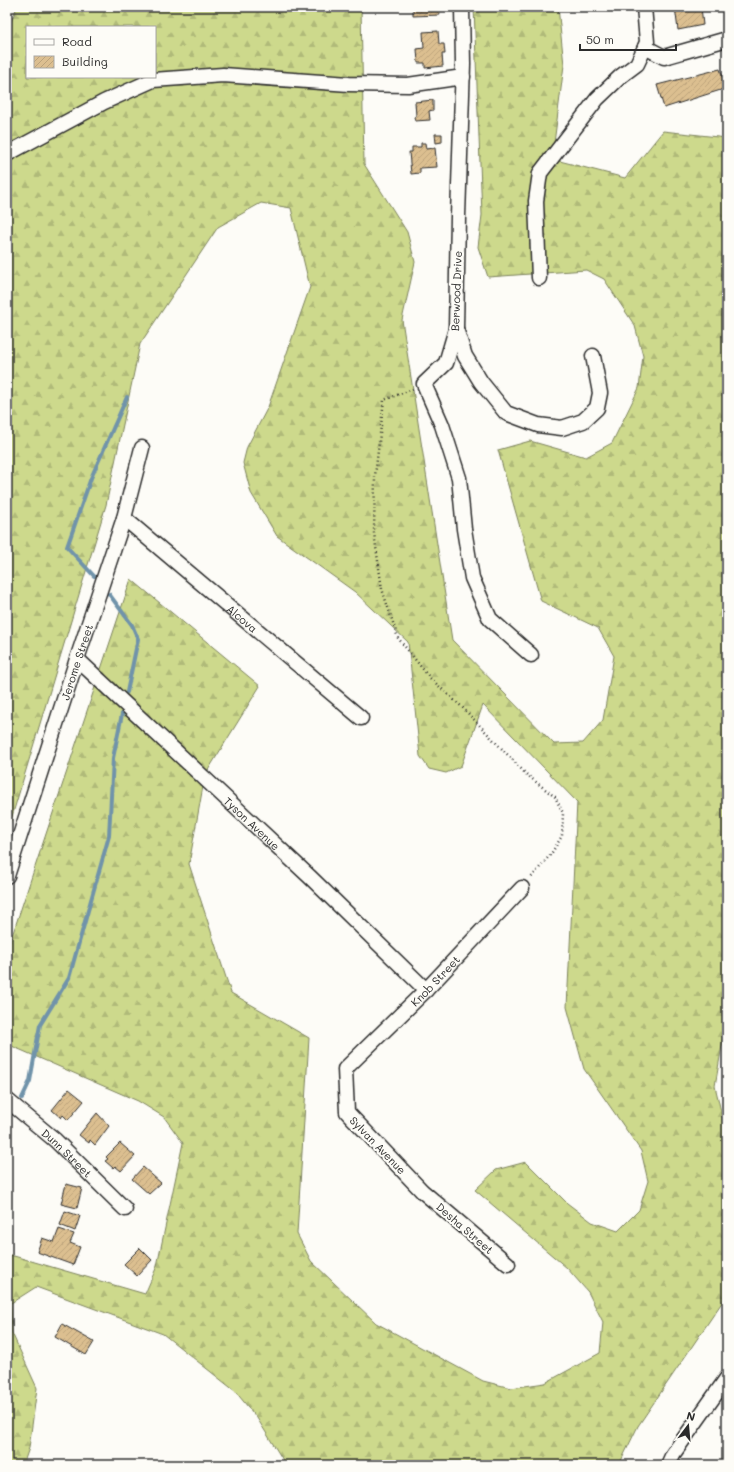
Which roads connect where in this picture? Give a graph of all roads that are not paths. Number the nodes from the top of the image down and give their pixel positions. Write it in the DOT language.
graph roads {
  1 [pos="462,7"];
  2 [pos="644,7"];
  3 [pos="727,39"];
  4 [pos="645,47"];
  5 [pos="463,77"];
  6 [pos="7,154"];
  7 [pos="539,278"];
  8 [pos="456,329"];
  9 [pos="593,356"];
  10 [pos="142,448"];
  11 [pos="124,518"];
  12 [pos="531,655"];
  13 [pos="77,659"];
  14 [pos="361,718"];
  15 [pos="7,876"];
  16 [pos="522,888"];
  17 [pos="426,990"];
  18 [pos="344,1069"];
  19 [pos="7,1100"];
  20 [pos="422,1191"];
  21 [pos="125,1209"];
  22 [pos="508,1264"];
  23 [pos="727,1378"];
  24 [pos="668,1465"];
  1 -- 5 [label="street, Berwood Drive"];
  2 -- 4 [label="street"];
  3 -- 4 [label="street"];
  4 -- 7 [label="street"];
  5 -- 6 [label="street"];
  5 -- 8 [label="street, Berwood Drive"];
  8 -- 9 [label="street"];
  8 -- 12 [label="street, Berwood Drive"];
  10 -- 11 [label="street, Jerome Street"];
  11 -- 13 [label="street, Jerome Street"];
  11 -- 14 [label="street, Alcova"];
  13 -- 15 [label="street, Jerome Street"];
  13 -- 17 [label="street, Tyson Avenue"];
  16 -- 17 [label="street, Knob Street"];
  17 -- 18 [label="street, Knob Street"];
  18 -- 20 [label="street, Sylvan Avenue"];
  19 -- 21 [label="street, Dunn Street"];
  20 -- 22 [label="street, Desha Street"];
  23 -- 24 [label="street"];
}
